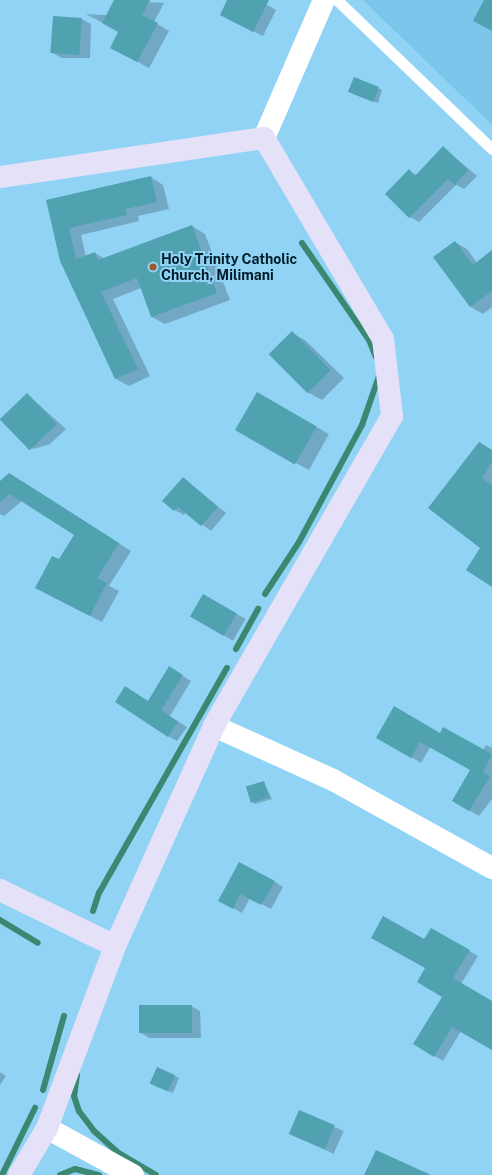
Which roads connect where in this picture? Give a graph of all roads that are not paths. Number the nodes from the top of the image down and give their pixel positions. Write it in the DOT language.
graph roads {
  1 [pos="324,0"];
  2 [pos="337,0"];
  3 [pos="264,138"];
  4 [pos="492,149"];
  5 [pos="0,177"];
  6 [pos="214,726"];
  7 [pos="492,868"];
  8 [pos="0,890"];
  9 [pos="115,946"];
  10 [pos="47,1128"];
  11 [pos="19,1175"];
  12 [pos="133,1175"];
  1 -- 3 [label="street"];
  2 -- 4 [label="lane"];
  3 -- 5 [label="street"];
  3 -- 6 [label="street"];
  6 -- 7 [label="street"];
  6 -- 9 [label="street"];
  8 -- 9 [label="street"];
  9 -- 10 [label="street"];
  10 -- 11 [label="street"];
  10 -- 12 [label="street"];
}
